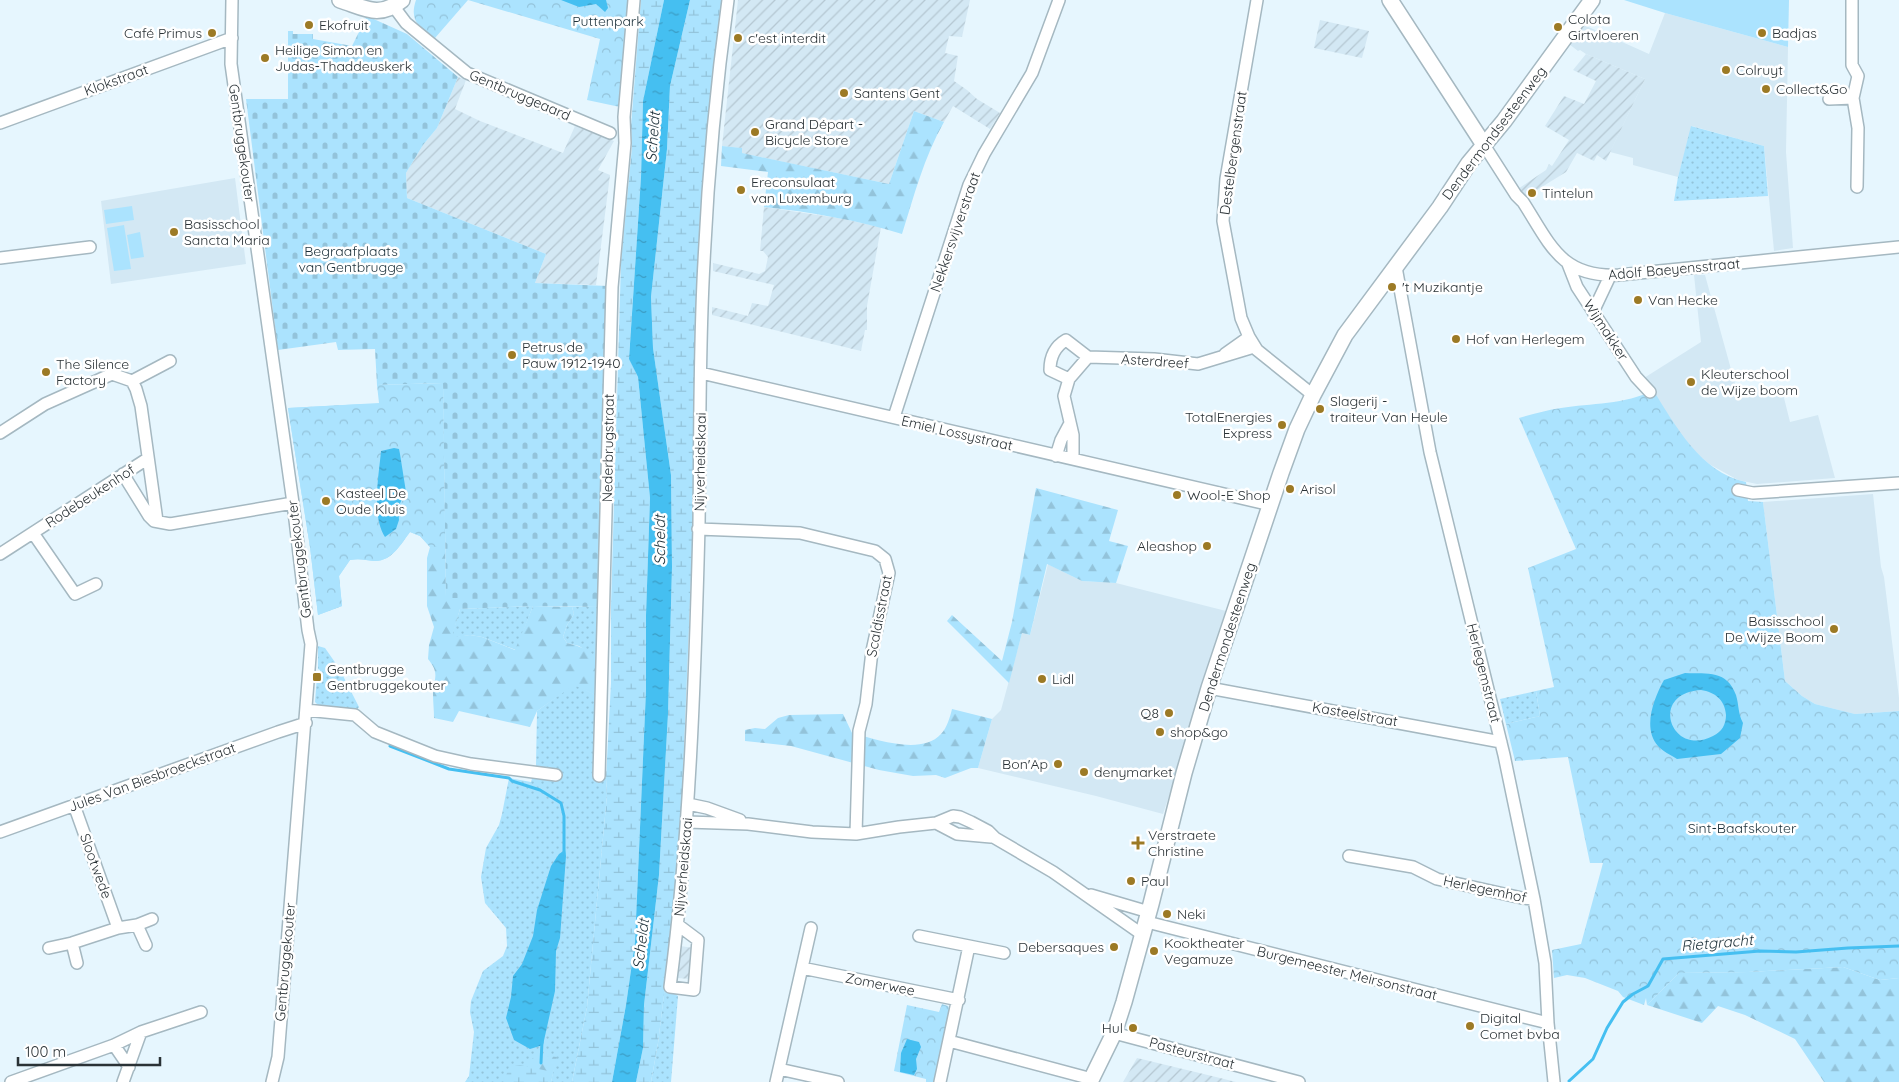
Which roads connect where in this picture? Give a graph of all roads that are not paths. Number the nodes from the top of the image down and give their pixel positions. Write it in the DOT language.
graph roads {
  1 [pos="232,0"];
  2 [pos="340,0"];
  3 [pos="634,0"];
  4 [pos="728,0"];
  5 [pos="1059,0"];
  6 [pos="1257,0"];
  7 [pos="1390,0"];
  8 [pos="1592,0"];
  9 [pos="1852,0"];
  10 [pos="398,4"];
  11 [pos="232,38"];
  12 [pos="1853,98"];
  13 [pos="1829,99"];
  14 [pos="0,124"];
  15 [pos="610,133"];
  16 [pos="1484,144"];
  17 [pos="1857,187"];
  18 [pos="90,247"];
  19 [pos="1899,247"];
  20 [pos="0,258"];
  21 [pos="1568,264"];
  22 [pos="1396,266"];
  23 [pos="1610,276"];
  24 [pos="1594,312"];
  25 [pos="1251,342"];
  26 [pos="1088,357"];
  27 [pos="170,361"];
  28 [pos="701,373"];
  29 [pos="1068,379"];
  30 [pos="132,381"];
  31 [pos="1650,392"];
  32 [pos="1312,395"];
  33 [pos="894,418"];
  34 [pos="1069,425"];
  35 [pos="2,427"];
  36 [pos="1056,456"];
  37 [pos="1073,458"];
  38 [pos="147,459"];
  39 [pos="123,474"];
  40 [pos="1899,483"];
  41 [pos="1738,490"];
  42 [pos="293,503"];
  43 [pos="1271,505"];
  44 [pos="157,520"];
  45 [pos="698,529"];
  46 [pos="33,533"];
  47 [pos="0,554"];
  48 [pos="96,584"];
  49 [pos="1209,688"];
  50 [pos="306,710"];
  51 [pos="306,724"];
  52 [pos="1501,742"];
  53 [pos="556,774"];
  54 [pos="599,776"];
  55 [pos="688,804"];
  56 [pos="74,805"];
  57 [pos="687,822"];
  58 [pos="936,823"];
  59 [pos="748,824"];
  60 [pos="0,832"];
  61 [pos="856,834"];
  62 [pos="995,838"];
  63 [pos="1349,856"];
  64 [pos="1082,893"];
  65 [pos="1534,899"];
  66 [pos="152,919"];
  67 [pos="1146,923"];
  68 [pos="138,925"];
  69 [pos="678,925"];
  70 [pos="118,928"];
  71 [pos="810,928"];
  72 [pos="919,936"];
  73 [pos="72,943"];
  74 [pos="146,945"];
  75 [pos="970,946"];
  76 [pos="49,948"];
  77 [pos="1004,953"];
  78 [pos="77,963"];
  79 [pos="802,968"];
  80 [pos="959,1000"];
  81 [pos="201,1012"];
  82 [pos="1548,1023"];
  83 [pos="141,1032"];
  84 [pos="1114,1032"];
  85 [pos="949,1041"];
  86 [pos="114,1045"];
  87 [pos="129,1066"];
  88 [pos="779,1069"];
  89 [pos="1091,1081"];
  90 [pos="11,1082"];
  91 [pos="123,1082"];
  92 [pos="272,1082"];
  93 [pos="776,1082"];
  94 [pos="838,1082"];
  95 [pos="940,1082"];
  96 [pos="1300,1082"];
  97 [pos="1554,1082"];
  1 -- 11 [label="street, Gentbruggekouter"];
  2 -- 10 [label="main road"];
  3 -- 54 [label="street, Nederbrugstraat"];
  4 -- 28 [label="street, Nijverheidskaai"];
  5 -- 33 [label="street, Nekkersvijverstraat"];
  6 -- 25 [label="street, Destelbergenstraat"];
  7 -- 16 [label="main road"];
  8 -- 16 [label="main road, Dendermondsesteenweg"];
  9 -- 12 [label="street"];
  10 -- 15 [label="street, Gentbruggeaard"];
  11 -- 14 [label="street, Klokstraat"];
  11 -- 42 [label="street, Gentbruggekouter"];
  12 -- 13 [label="street"];
  12 -- 17 [label="street"];
  16 -- 21 [label="street, Adolf Baeyensstraat"];
  16 -- 22 [label="main road, Dendermondsesteenweg"];
  18 -- 20 [label="street"];
  19 -- 23 [label="street, Adolf Baeyensstraat"];
  21 -- 23 [label="street, Adolf Baeyensstraat"];
  21 -- 24 [label="street, Wijmakker"];
  22 -- 32 [label="main road, Dendermondsesteenweg"];
  22 -- 52 [label="street, Herlegemstraat"];
  23 -- 24 [label="street"];
  24 -- 31 [label="street, Wijmakker"];
  25 -- 26 [label="street, Asterdreef"];
  25 -- 32 [label="street, Destelbergenstraat"];
  26 -- 29 [label="street"];
  26 -- 29 [label="street"];
  27 -- 30 [label="street"];
  28 -- 33 [label="street, Emiel Lossystraat"];
  28 -- 45 [label="street, Nijverheidskaai"];
  29 -- 34 [label="street"];
  30 -- 35 [label="street"];
  30 -- 38 [label="street"];
  32 -- 43 [label="main road, Dendermondesteenweg"];
  33 -- 36 [label="street, Emiel Lossystraat"];
  34 -- 36 [label="street"];
  34 -- 37 [label="street"];
  36 -- 37 [label="street, Emiel Lossystraat"];
  37 -- 43 [label="street, Emiel Lossystraat"];
  38 -- 39 [label="street, Rodebeukenhof"];
  38 -- 44 [label="street"];
  39 -- 44 [label="street"];
  39 -- 46 [label="street, Rodebeukenhof"];
  40 -- 41 [label="street"];
  42 -- 44 [label="street"];
  42 -- 50 [label="street, Gentbruggekouter"];
  43 -- 49 [label="main road, Dendermondesteenweg"];
  45 -- 55 [label="street, Nijverheidskaai"];
  45 -- 61 [label="street, Scaldisstraat"];
  46 -- 47 [label="street, Rodebeukenhof"];
  46 -- 48 [label="street, Rodebeukenhof"];
  49 -- 52 [label="street, Kasteelstraat"];
  49 -- 67 [label="main road, Dendermondesteenweg"];
  50 -- 51 [label="street, Gentbruggekouter"];
  50 -- 53 [label="street"];
  51 -- 56 [label="street, Jules Van Biesbroeckstraat"];
  51 -- 92 [label="street, Gentbruggekouter"];
  52 -- 65 [label="street, Herlegemstraat"];
  55 -- 57 [label="street, Nijverheidskaai"];
  55 -- 59 [label="street"];
  56 -- 60 [label="street, Jules Van Biesbroeckstraat"];
  56 -- 70 [label="street, Slootwede"];
  57 -- 59 [label="street"];
  57 -- 69 [label="street, Nijverheidskaai"];
  58 -- 61 [label="street"];
  58 -- 62 [label="street"];
  58 -- 62 [label="street"];
  59 -- 61 [label="street"];
  62 -- 64 [label="street"];
  63 -- 65 [label="street, Herlegemhof"];
  64 -- 67 [label="street"];
  64 -- 67 [label="street, Burgemeester Meirsonstraat"];
  65 -- 82 [label="street, Herlegemstraat"];
  66 -- 68 [label="street"];
  67 -- 82 [label="street, Burgemeester Meirsonstraat"];
  67 -- 84 [label="main road, Dendermondesteenweg"];
  68 -- 70 [label="street"];
  68 -- 74 [label="street"];
  69 -- 69 [label="street, Nijverheidskaai"];
  70 -- 73 [label="street"];
  71 -- 79 [label="street"];
  72 -- 75 [label="street"];
  73 -- 76 [label="street"];
  73 -- 78 [label="street"];
  75 -- 77 [label="street"];
  75 -- 80 [label="street"];
  79 -- 80 [label="street, Zomerwee"];
  79 -- 88 [label="street"];
  80 -- 85 [label="street"];
  81 -- 83 [label="street"];
  82 -- 97 [label="street, Herlegemstraat"];
  83 -- 86 [label="street"];
  83 -- 87 [label="street"];
  84 -- 89 [label="main road, Dendermondesteenweg"];
  84 -- 96 [label="street, Pasteurstraat"];
  85 -- 89 [label="street"];
  85 -- 95 [label="street"];
  86 -- 87 [label="street"];
  86 -- 90 [label="street"];
  87 -- 91 [label="street"];
  88 -- 93 [label="street"];
  88 -- 94 [label="street"];
}
